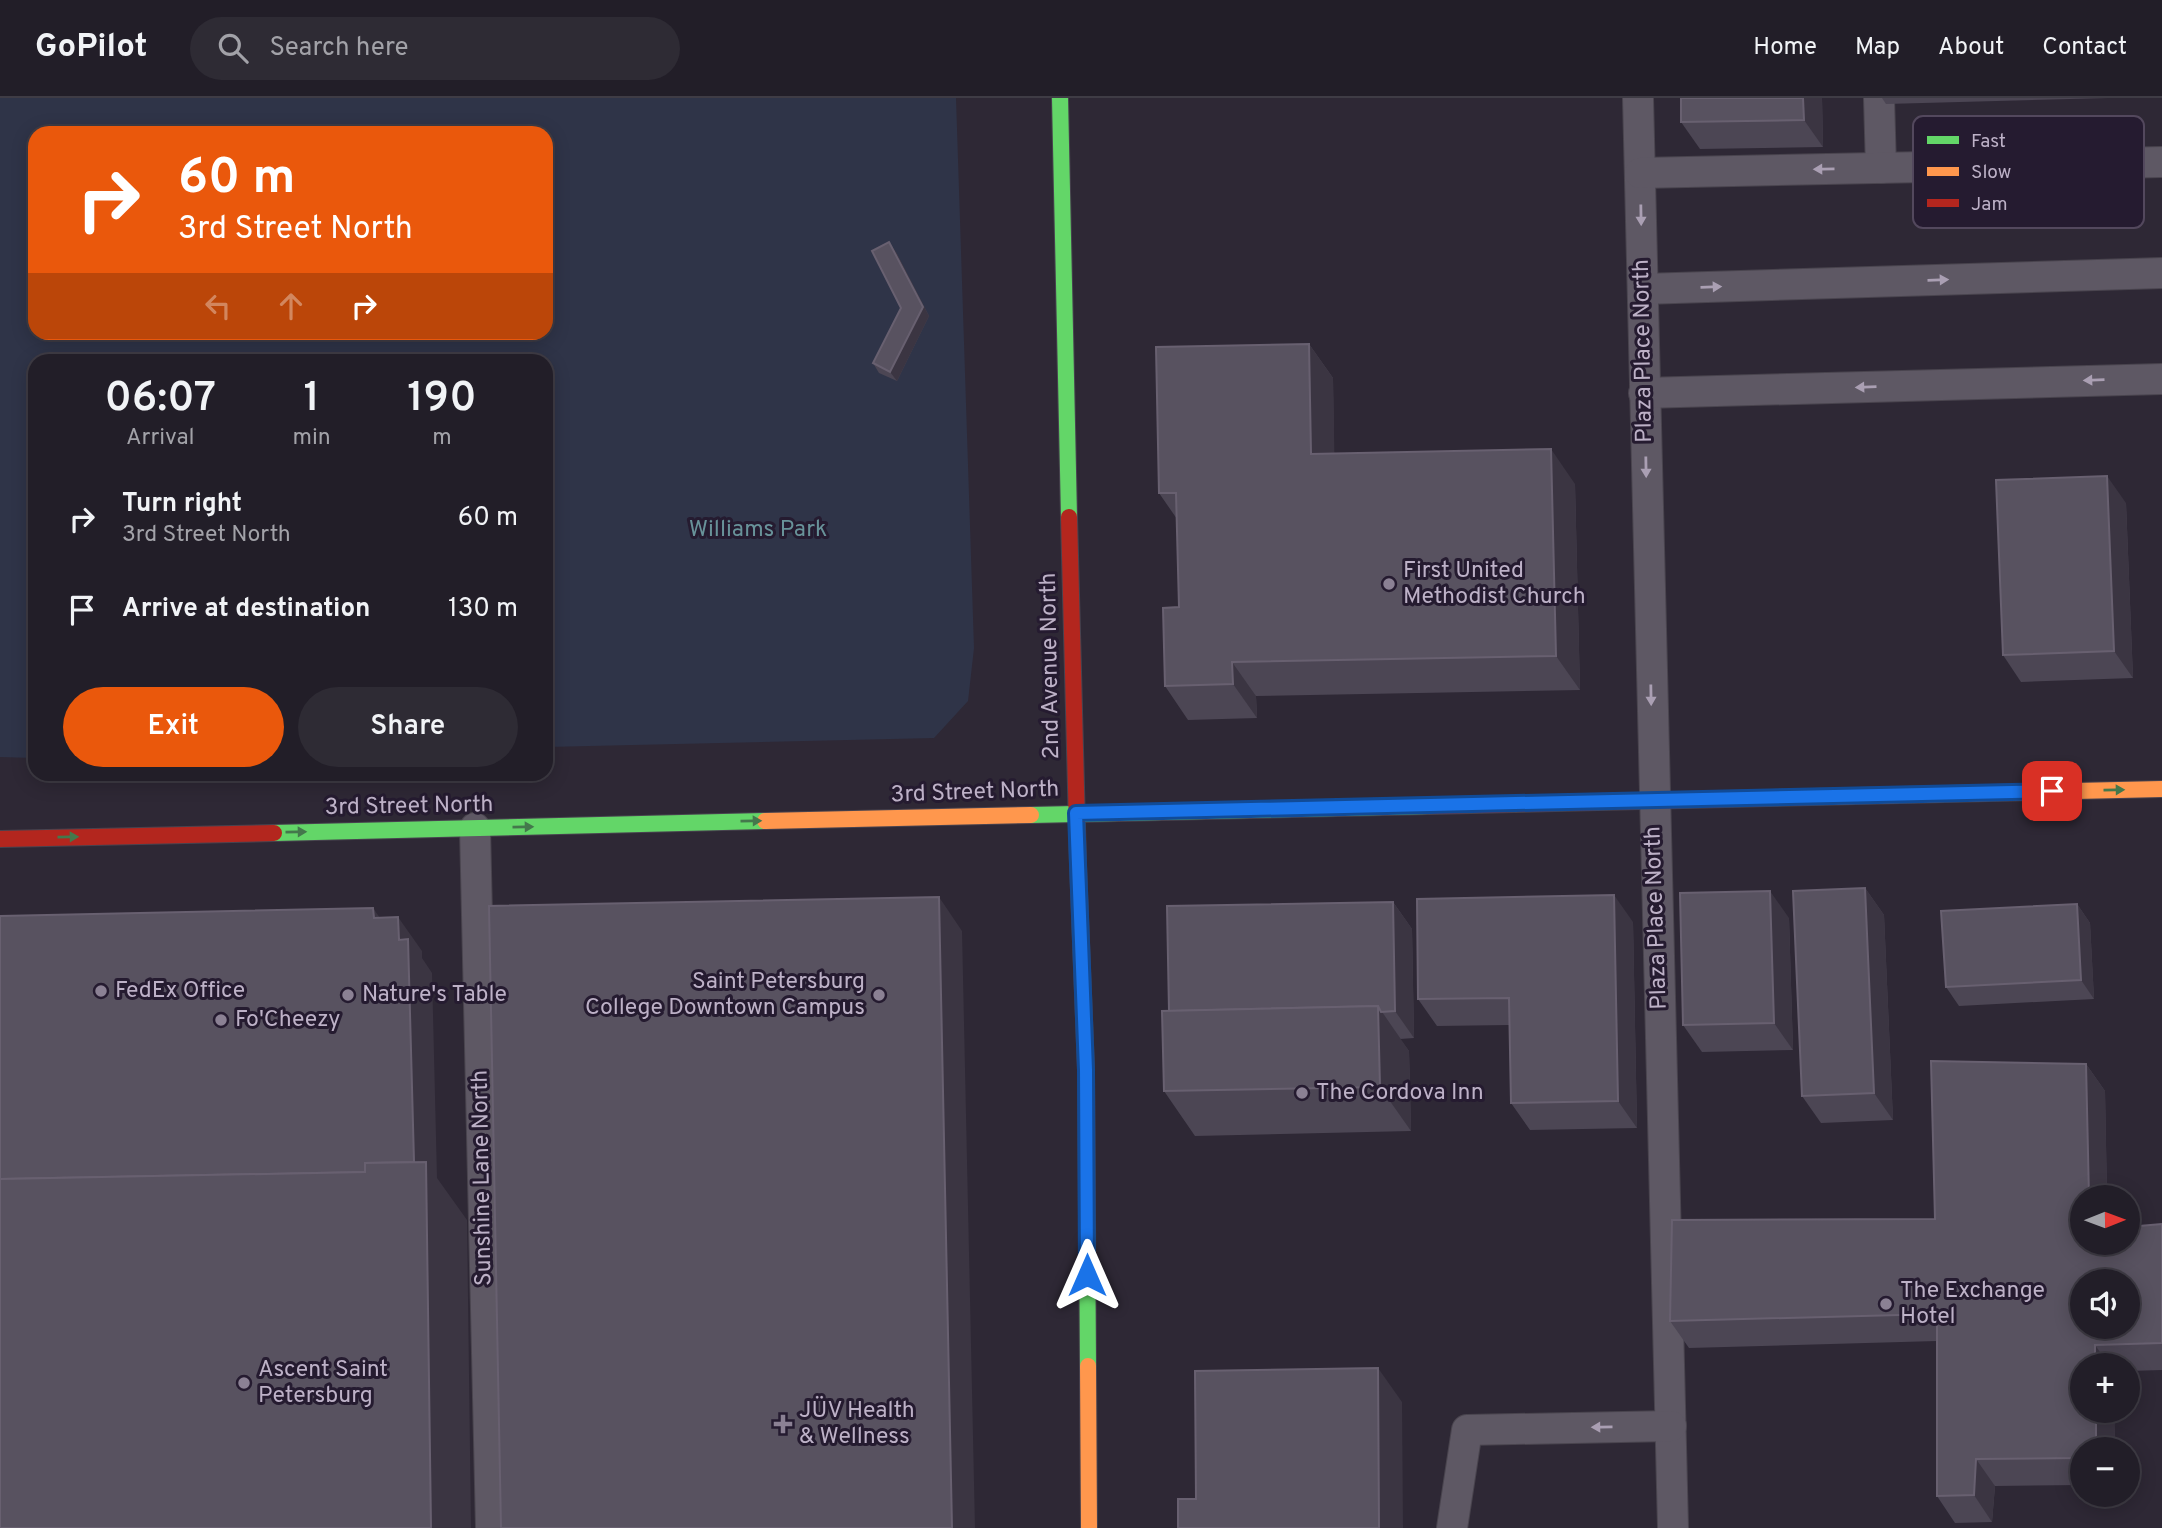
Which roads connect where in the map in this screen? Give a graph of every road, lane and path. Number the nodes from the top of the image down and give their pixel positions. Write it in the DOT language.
graph roads {
  1 [pos="1060,98"];
  2 [pos="1638,98"];
  3 [pos="1879,98"];
  4 [pos="2144,162"];
  5 [pos="2162,162"];
  6 [pos="1913,167"];
  7 [pos="1881,168"];
  8 [pos="1640,173"];
  9 [pos="2162,273"];
  10 [pos="1643,289"];
  11 [pos="2162,379"];
  12 [pos="1644,393"];
  13 [pos="2162,789"];
  14 [pos="1654,801"];
  15 [pos="1076,813"];
  16 [pos="475,828"];
  17 [pos="0,839"];
  18 [pos="1671,1426"];
  19 [pos="491,1528"];
  20 [pos="1089,1528"];
  21 [pos="1452,1528"];
  22 [pos="1673,1528"];
  1 -- 15 [label="main road, 2nd Avenue North"];
  2 -- 8 [label="lane, Plaza Place North"];
  3 -- 7 [label="lane"];
  4 -- 5 [label="lane"];
  6 -- 7 [label="lane"];
  7 -- 8 [label="lane, one-way"];
  8 -- 10 [label="lane, Plaza Place North, one-way"];
  10 -- 9 [label="lane, one-way"];
  10 -- 12 [label="lane, Plaza Place North"];
  11 -- 12 [label="lane, one-way"];
  12 -- 14 [label="lane, Plaza Place North, one-way"];
  14 -- 13 [label="main road, 3rd Street North, one-way"];
  14 -- 15 [label="main road, 3rd Street North"];
  14 -- 18 [label="lane, Plaza Place North"];
  16 -- 15 [label="main road, 3rd Street North, one-way"];
  15 -- 20 [label="main road, 2nd Avenue North"];
  17 -- 16 [label="main road, 3rd Street North, one-way"];
  16 -- 19 [label="lane, Sunshine Lane North"];
  18 -- 21 [label="lane, one-way"];
  18 -- 22 [label="lane, Plaza Place North"];
}
